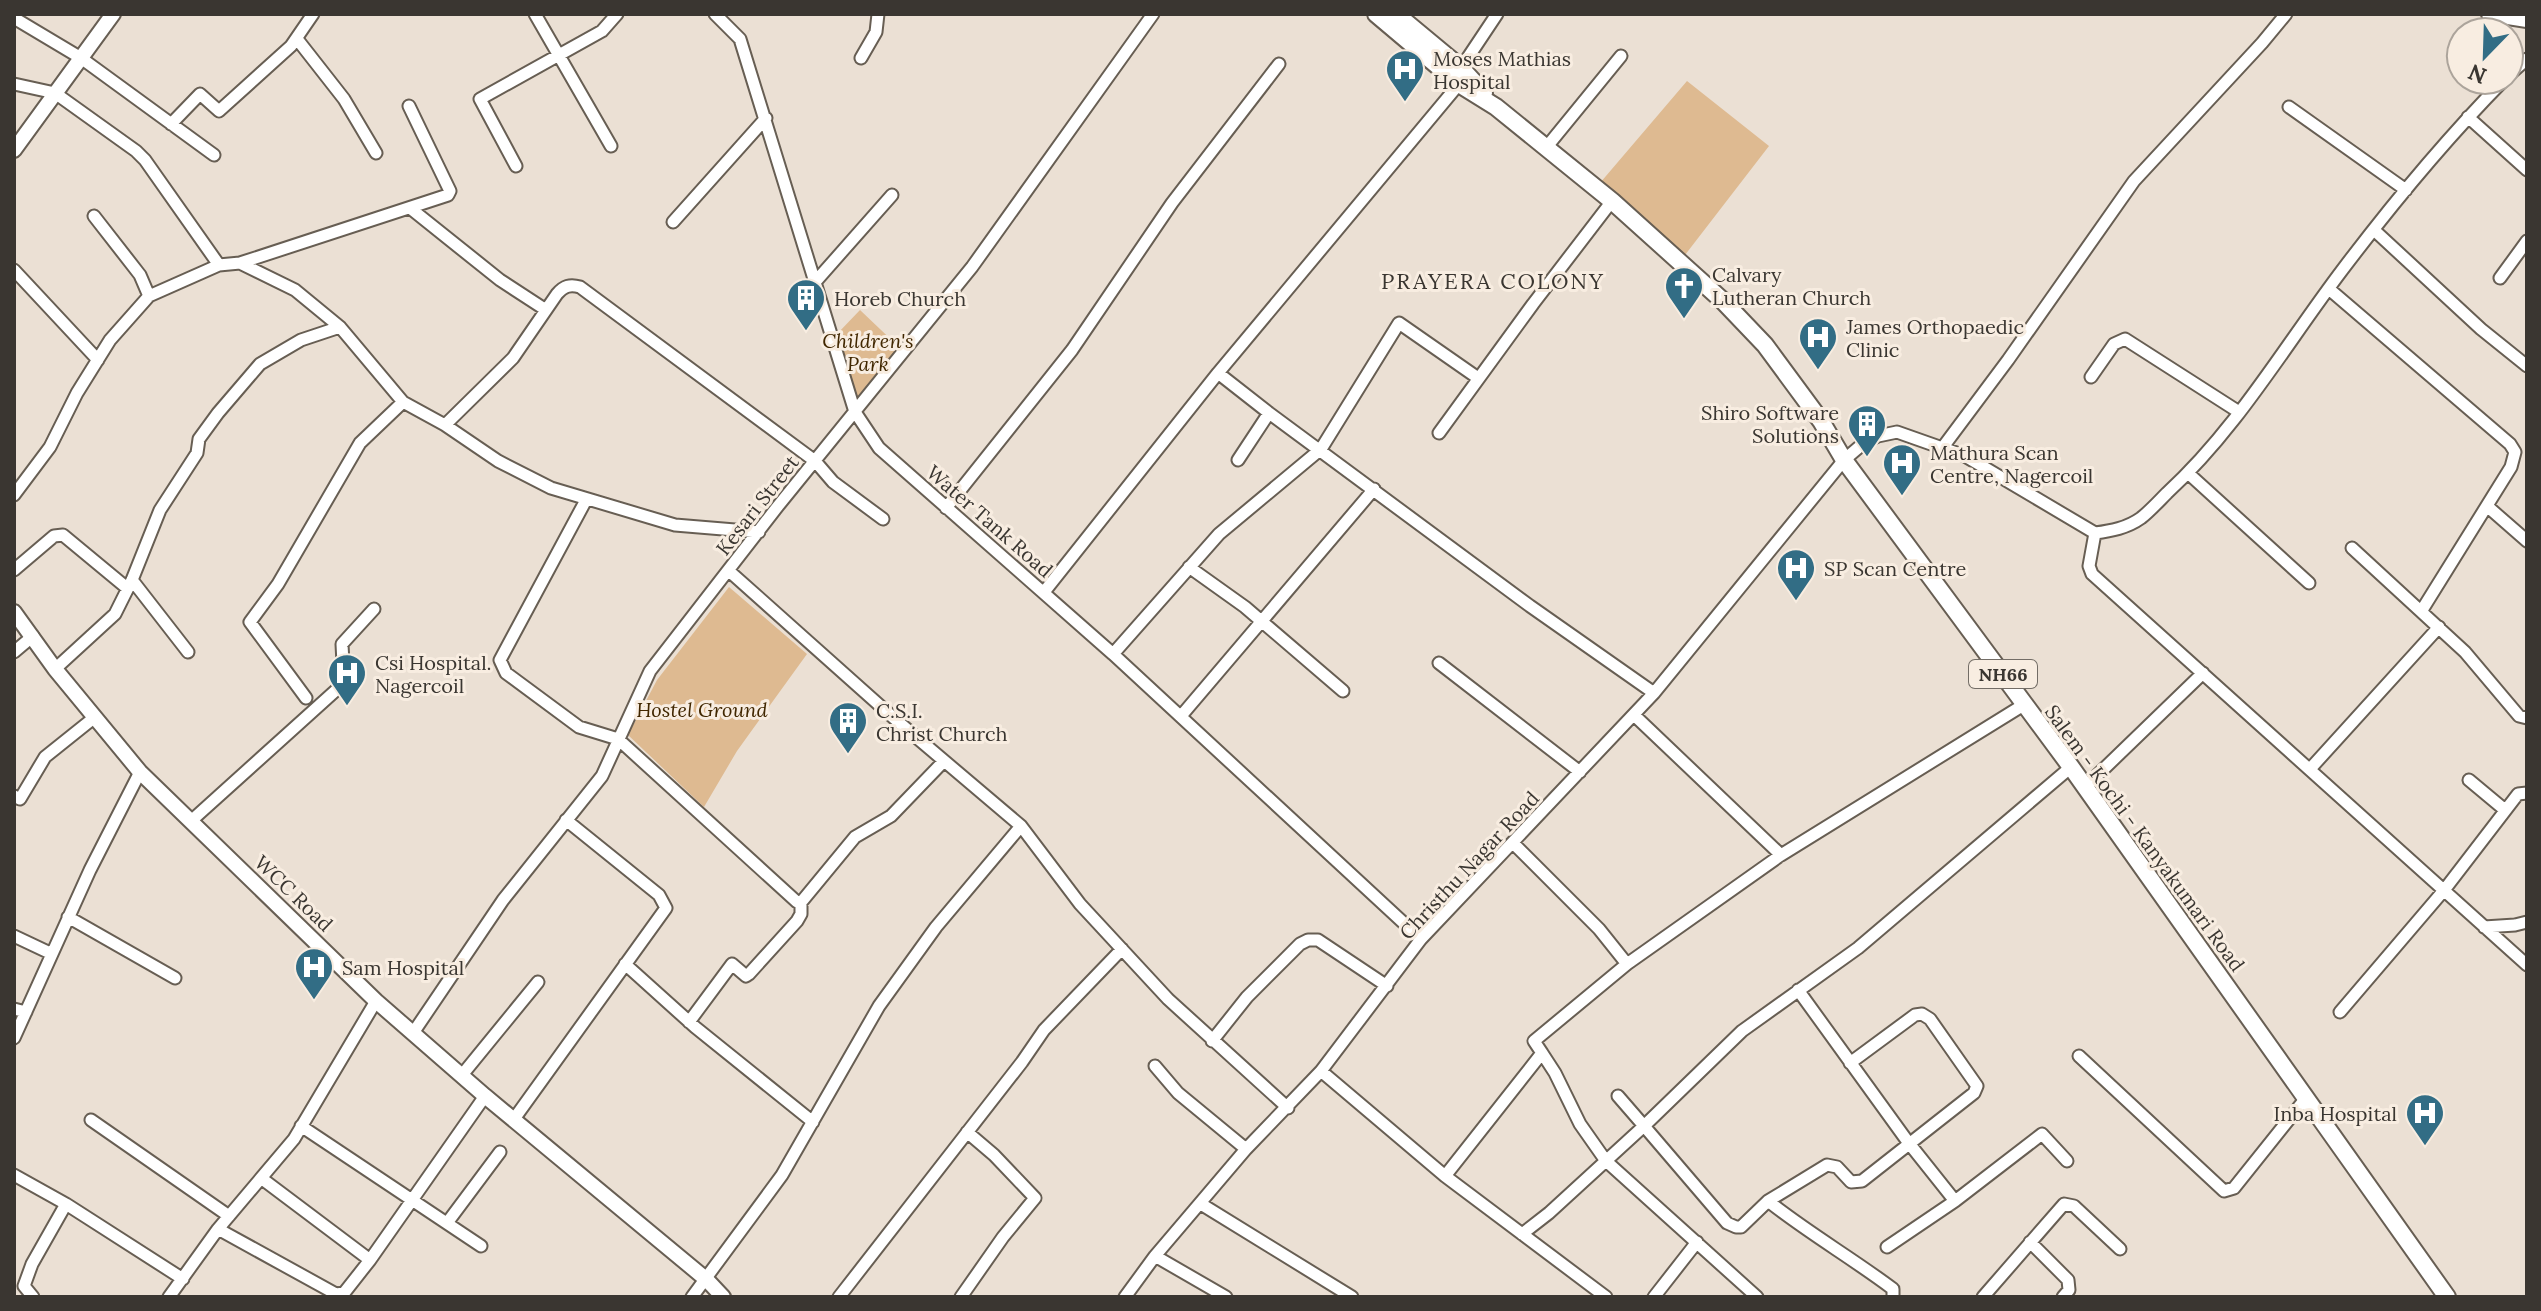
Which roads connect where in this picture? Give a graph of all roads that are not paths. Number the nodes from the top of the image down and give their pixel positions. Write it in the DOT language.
graph roads {
  1 [pos="113,14"];
  2 [pos="313,14"];
  3 [pos="535,14"];
  4 [pos="617,14"];
  5 [pos="715,14"];
  6 [pos="878,14"];
  7 [pos="1153,14"];
  8 [pos="1376,14"];
  9 [pos="1396,14"];
  10 [pos="1497,14"];
  11 [pos="2286,14"];
  12 [pos="2489,14"];
  13 [pos="14,18"];
  14 [pos="2527,20"];
  15 [pos="297,39"];
  16 [pos="560,55"];
  17 [pos="1621,56"];
  18 [pos="81,58"];
  19 [pos="861,58"];
  20 [pos="1279,64"];
  21 [pos="1460,76"];
  22 [pos="14,84"];
  23 [pos="55,93"];
  24 [pos="2488,96"];
  25 [pos="409,106"];
  26 [pos="2289,107"];
  27 [pos="2468,117"];
  28 [pos="766,118"];
  29 [pos="171,124"];
  30 [pos="611,146"];
  31 [pos="1545,149"];
  32 [pos="14,150"];
  33 [pos="376,153"];
  34 [pos="214,155"];
  35 [pos="516,166"];
  36 [pos="2527,170"];
  37 [pos="2406,190"];
  38 [pos="892,195"];
  39 [pos="1612,201"];
  40 [pos="410,208"];
  41 [pos="94,216"];
  42 [pos="673,222"];
  43 [pos="2374,230"];
  44 [pos="2527,241"];
  45 [pos="240,263"];
  46 [pos="219,265"];
  47 [pos="14,270"];
  48 [pos="2500,278"];
  49 [pos="816,281"];
  50 [pos="2329,289"];
  51 [pos="149,296"];
  52 [pos="546,310"];
  53 [pos="340,327"];
  54 [pos="98,360"];
  55 [pos="2527,366"];
  56 [pos="1218,373"];
  57 [pos="2091,377"];
  58 [pos="1478,378"];
  59 [pos="403,402"];
  60 [pos="855,412"];
  61 [pos="2239,412"];
  62 [pos="1269,413"];
  63 [pos="445,425"];
  64 [pos="1439,433"];
  65 [pos="1943,447"];
  66 [pos="1321,449"];
  67 [pos="1238,460"];
  68 [pos="1844,460"];
  69 [pos="815,461"];
  70 [pos="2189,474"];
  71 [pos="1374,489"];
  72 [pos="14,495"];
  73 [pos="586,500"];
  74 [pos="2487,506"];
  75 [pos="946,508"];
  76 [pos="883,519"];
  77 [pos="759,532"];
  78 [pos="2095,533"];
  79 [pos="2527,541"];
  80 [pos="2352,548"];
  81 [pos="1189,567"];
  82 [pos="14,570"];
  83 [pos="729,571"];
  84 [pos="2309,583"];
  85 [pos="130,584"];
  86 [pos="1044,592"];
  87 [pos="374,609"];
  88 [pos="2422,610"];
  89 [pos="14,612"];
  90 [pos="1262,622"];
  91 [pos="2439,627"];
  92 [pos="33,636"];
  93 [pos="14,652"];
  94 [pos="188,652"];
  95 [pos="1113,654"];
  96 [pos="1439,663"];
  97 [pos="55,669"];
  98 [pos="2203,673"];
  99 [pos="1343,691"];
  100 [pos="1654,693"];
  101 [pos="306,698"];
  102 [pos="2025,704"];
  103 [pos="2527,704"];
  104 [pos="1634,715"];
  105 [pos="1181,716"];
  106 [pos="95,717"];
  107 [pos="2523,717"];
  108 [pos="618,739"];
  109 [pos="944,761"];
  110 [pos="2071,767"];
  111 [pos="2310,769"];
  112 [pos="140,772"];
  113 [pos="1580,772"];
  114 [pos="2469,780"];
  115 [pos="2085,787"];
  116 [pos="2527,793"];
  117 [pos="14,796"];
  118 [pos="2505,810"];
  119 [pos="566,820"];
  120 [pos="191,821"];
  121 [pos="1021,826"];
  122 [pos="1513,843"];
  123 [pos="1781,855"];
  124 [pos="2445,889"];
  125 [pos="801,902"];
  126 [pos="68,917"];
  127 [pos="2527,922"];
  128 [pos="2484,927"];
  129 [pos="14,936"];
  130 [pos="1421,939"];
  131 [pos="1122,949"];
  132 [pos="50,953"];
  133 [pos="625,964"];
  134 [pos="1627,964"];
  135 [pos="2527,965"];
  136 [pos="175,978"];
  137 [pos="538,982"];
  138 [pos="1387,986"];
  139 [pos="1798,990"];
  140 [pos="376,1001"];
  141 [pos="20,1011"];
  142 [pos="2340,1012"];
  143 [pos="689,1022"];
  144 [pos="413,1033"];
  145 [pos="14,1038"];
  146 [pos="1212,1041"];
  147 [pos="1542,1053"];
  148 [pos="2079,1056"];
  149 [pos="1850,1063"];
  150 [pos="1155,1066"];
  151 [pos="1321,1071"];
  152 [pos="462,1075"];
  153 [pos="485,1096"];
  154 [pos="1618,1096"];
  155 [pos="2306,1098"];
  156 [pos="1288,1108"];
  157 [pos="514,1119"];
  158 [pos="91,1120"];
  159 [pos="813,1122"];
  160 [pos="301,1126"];
  161 [pos="1644,1126"];
  162 [pos="967,1132"];
  163 [pos="1908,1142"];
  164 [pos="1246,1149"];
  165 [pos="500,1152"];
  166 [pos="1606,1161"];
  167 [pos="2067,1161"];
  168 [pos="14,1175"];
  169 [pos="1445,1176"];
  170 [pos="261,1178"];
  171 [pos="412,1200"];
  172 [pos="1768,1201"];
  173 [pos="1955,1201"];
  174 [pos="66,1204"];
  175 [pos="1201,1204"];
  176 [pos="229,1216"];
  177 [pos="447,1223"];
  178 [pos="218,1229"];
  179 [pos="1522,1234"];
  180 [pos="1697,1242"];
  181 [pos="2030,1242"];
  182 [pos="481,1246"];
  183 [pos="1887,1247"];
  184 [pos="2120,1249"];
  185 [pos="1155,1256"];
  186 [pos="370,1260"];
  187 [pos="183,1279"];
  188 [pos="707,1280"];
  189 [pos="33,1297"];
  190 [pos="169,1297"];
  191 [pos="692,1297"];
  192 [pos="723,1297"];
  193 [pos="839,1297"];
  194 [pos="961,1297"];
  195 [pos="1125,1297"];
  196 [pos="1226,1297"];
  197 [pos="1352,1297"];
  198 [pos="1606,1297"];
  199 [pos="1654,1297"];
  200 [pos="1757,1297"];
  201 [pos="1893,1297"];
  202 [pos="1983,1297"];
  203 [pos="2063,1297"];
  204 [pos="2447,1297"];
  1 -- 18 [label="main road"];
  2 -- 15 [label="street"];
  3 -- 16 [label="street"];
  4 -- 16 [label="street"];
  5 -- 28 [label="street, Water Tank Road"];
  6 -- 19 [label="street"];
  7 -- 60 [label="street, Kesari Street"];
  8 -- 21 [label="highway, Salem - Kochi - Kanyakumari Road / NH66"];
  9 -- 21 [label="highway, Salem - Kochi - Kanyakumari Road / NH66"];
  10 -- 21 [label="street"];
  11 -- 65 [label="street"];
  12 -- 14 [label="main road"];
  13 -- 18 [label="street"];
  15 -- 29 [label="street"];
  15 -- 33 [label="street"];
  16 -- 30 [label="street"];
  16 -- 35 [label="street"];
  17 -- 31 [label="street"];
  18 -- 23 [label="main road"];
  18 -- 29 [label="street"];
  20 -- 75 [label="street"];
  21 -- 31 [label="highway, Salem - Kochi - Kanyakumari Road / NH66"];
  21 -- 56 [label="street"];
  22 -- 23 [label="street"];
  23 -- 32 [label="main road"];
  23 -- 46 [label="street"];
  24 -- 27 [label="street"];
  25 -- 40 [label="street"];
  26 -- 37 [label="street"];
  27 -- 36 [label="street"];
  27 -- 37 [label="street"];
  28 -- 42 [label="street"];
  28 -- 49 [label="street, Water Tank Road"];
  29 -- 34 [label="street"];
  31 -- 39 [label="highway, Salem - Kochi - Kanyakumari Road / NH66"];
  37 -- 43 [label="street"];
  38 -- 49 [label="street"];
  39 -- 58 [label="street"];
  39 -- 68 [label="highway, Salem - Kochi - Kanyakumari Road / NH66"];
  40 -- 45 [label="street"];
  40 -- 52 [label="street"];
  41 -- 51 [label="street"];
  43 -- 50 [label="street"];
  43 -- 55 [label="street"];
  44 -- 48 [label="street"];
  45 -- 46 [label="street"];
  45 -- 53 [label="street"];
  46 -- 51 [label="street"];
  47 -- 54 [label="street"];
  49 -- 60 [label="street, Water Tank Road"];
  50 -- 61 [label="street"];
  50 -- 74 [label="street"];
  51 -- 54 [label="street"];
  52 -- 63 [label="street"];
  52 -- 69 [label="street"];
  53 -- 59 [label="street"];
  53 -- 85 [label="street"];
  54 -- 72 [label="street"];
  56 -- 62 [label="street"];
  56 -- 86 [label="street"];
  57 -- 61 [label="street"];
  58 -- 64 [label="street"];
  58 -- 66 [label="street"];
  59 -- 63 [label="street"];
  59 -- 101 [label="street"];
  60 -- 69 [label="street, Kesari Street"];
  60 -- 75 [label="street, Water Tank Road"];
  61 -- 70 [label="street"];
  62 -- 66 [label="street"];
  62 -- 67 [label="street"];
  63 -- 73 [label="street"];
  65 -- 68 [label="street, Christhu Nagar Road"];
  65 -- 78 [label="street, Christhu Nagar Road"];
  66 -- 71 [label="street"];
  66 -- 81 [label="street"];
  68 -- 100 [label="street, Christhu Nagar Road"];
  68 -- 102 [label="highway, Salem - Kochi - Kanyakumari Road / NH66"];
  69 -- 76 [label="street"];
  69 -- 77 [label="street, Kesari Street"];
  70 -- 78 [label="street"];
  70 -- 84 [label="street"];
  71 -- 90 [label="street"];
  71 -- 100 [label="street"];
  73 -- 77 [label="street"];
  73 -- 108 [label="street"];
  74 -- 79 [label="street"];
  74 -- 88 [label="street"];
  75 -- 86 [label="street, Water Tank Road"];
  77 -- 83 [label="street, Kesari Street"];
  78 -- 98 [label="street"];
  80 -- 88 [label="street"];
  81 -- 90 [label="street"];
  81 -- 95 [label="street"];
  82 -- 85 [label="street"];
  83 -- 108 [label="street, Kesari Street"];
  83 -- 109 [label="street"];
  85 -- 94 [label="street"];
  85 -- 97 [label="street"];
  86 -- 95 [label="street, Water Tank Road"];
  87 -- 120 [label="street"];
  88 -- 91 [label="street"];
  89 -- 92 [label="main road, WCC Road"];
  90 -- 99 [label="street"];
  90 -- 105 [label="street"];
  91 -- 107 [label="street"];
  91 -- 111 [label="street"];
  92 -- 93 [label="street"];
  92 -- 97 [label="main road, WCC Road"];
  95 -- 105 [label="street, Water Tank Road"];
  96 -- 113 [label="street"];
  97 -- 106 [label="main road, WCC Road"];
  98 -- 111 [label="street"];
  98 -- 115 [label="street"];
  100 -- 104 [label="street, Christhu Nagar Road"];
  102 -- 110 [label="highway, Salem - Kochi - Kanyakumari Road / NH66"];
  102 -- 123 [label="street"];
  103 -- 107 [label="street"];
  104 -- 113 [label="street, Christhu Nagar Road"];
  104 -- 123 [label="street"];
  105 -- 130 [label="street, Water Tank Road"];
  106 -- 112 [label="main road, WCC Road"];
  106 -- 117 [label="street"];
  108 -- 119 [label="street, Kesari Street"];
  108 -- 125 [label="street"];
  109 -- 121 [label="street"];
  109 -- 125 [label="street"];
  110 -- 115 [label="highway, Salem - Kochi - Kanyakumari Road / NH66"];
  110 -- 139 [label="street"];
  111 -- 124 [label="street"];
  112 -- 120 [label="main road, WCC Road"];
  112 -- 126 [label="street"];
  113 -- 122 [label="street, Christhu Nagar Road"];
  114 -- 118 [label="street"];
  115 -- 155 [label="highway, Salem - Kochi - Kanyakumari Road / NH66"];
  116 -- 118 [label="street"];
  118 -- 124 [label="street"];
  119 -- 133 [label="street"];
  119 -- 144 [label="street, Kesari Street"];
  120 -- 140 [label="main road, WCC Road"];
  121 -- 131 [label="street"];
  121 -- 159 [label="street"];
  122 -- 130 [label="street, Christhu Nagar Road"];
  122 -- 134 [label="street"];
  123 -- 134 [label="street"];
  124 -- 128 [label="street"];
  124 -- 142 [label="street"];
  125 -- 143 [label="street"];
  126 -- 132 [label="street"];
  126 -- 136 [label="street"];
  127 -- 128 [label="street"];
  128 -- 135 [label="street"];
  129 -- 132 [label="street"];
  130 -- 138 [label="street, Christhu Nagar Road"];
  131 -- 146 [label="street"];
  131 -- 162 [label="street"];
  132 -- 141 [label="street"];
  133 -- 143 [label="street"];
  133 -- 157 [label="street"];
  134 -- 147 [label="street"];
  137 -- 152 [label="street"];
  138 -- 146 [label="street"];
  138 -- 151 [label="street, Christhu Nagar Road"];
  139 -- 149 [label="street"];
  139 -- 161 [label="street"];
  140 -- 144 [label="main road, WCC Road"];
  140 -- 160 [label="street"];
  141 -- 145 [label="street"];
  143 -- 159 [label="street"];
  144 -- 152 [label="main road, WCC Road"];
  146 -- 156 [label="street"];
  147 -- 166 [label="street"];
  147 -- 169 [label="street"];
  148 -- 155 [label="street"];
  149 -- 163 [label="street"];
  149 -- 163 [label="street"];
  150 -- 164 [label="street"];
  151 -- 156 [label="street, Christhu Nagar Road"];
  151 -- 169 [label="street"];
  152 -- 153 [label="main road, WCC Road"];
  153 -- 157 [label="main road, WCC Road"];
  153 -- 171 [label="street"];
  154 -- 161 [label="street"];
  155 -- 204 [label="highway, Salem - Kochi - Kanyakumari Road / NH66"];
  156 -- 164 [label="street, Christhu Nagar Road"];
  157 -- 188 [label="main road, WCC Road"];
  158 -- 176 [label="street"];
  159 -- 188 [label="street"];
  160 -- 170 [label="street"];
  160 -- 171 [label="street"];
  161 -- 166 [label="street"];
  161 -- 172 [label="street"];
  162 -- 193 [label="street"];
  162 -- 194 [label="street"];
  163 -- 172 [label="street"];
  163 -- 173 [label="street"];
  164 -- 175 [label="street, Christhu Nagar Road"];
  165 -- 177 [label="street"];
  166 -- 179 [label="street"];
  166 -- 180 [label="street"];
  167 -- 173 [label="street"];
  168 -- 174 [label="street"];
  169 -- 179 [label="street"];
  170 -- 176 [label="street"];
  170 -- 186 [label="street"];
  171 -- 177 [label="street"];
  171 -- 186 [label="street"];
  172 -- 201 [label="street"];
  173 -- 183 [label="street"];
  174 -- 187 [label="street"];
  174 -- 189 [label="street"];
  175 -- 185 [label="street, Christhu Nagar Road"];
  175 -- 197 [label="street"];
  176 -- 178 [label="street"];
  177 -- 182 [label="street"];
  178 -- 186 [label="street"];
  178 -- 187 [label="street"];
  179 -- 198 [label="street"];
  180 -- 199 [label="street"];
  180 -- 200 [label="street"];
  181 -- 184 [label="street"];
  181 -- 202 [label="street"];
  181 -- 203 [label="street"];
  185 -- 195 [label="street, Christhu Nagar Road"];
  185 -- 196 [label="street"];
  187 -- 190 [label="street"];
  188 -- 191 [label="street"];
  188 -- 192 [label="main road, WCC Road"];
}
